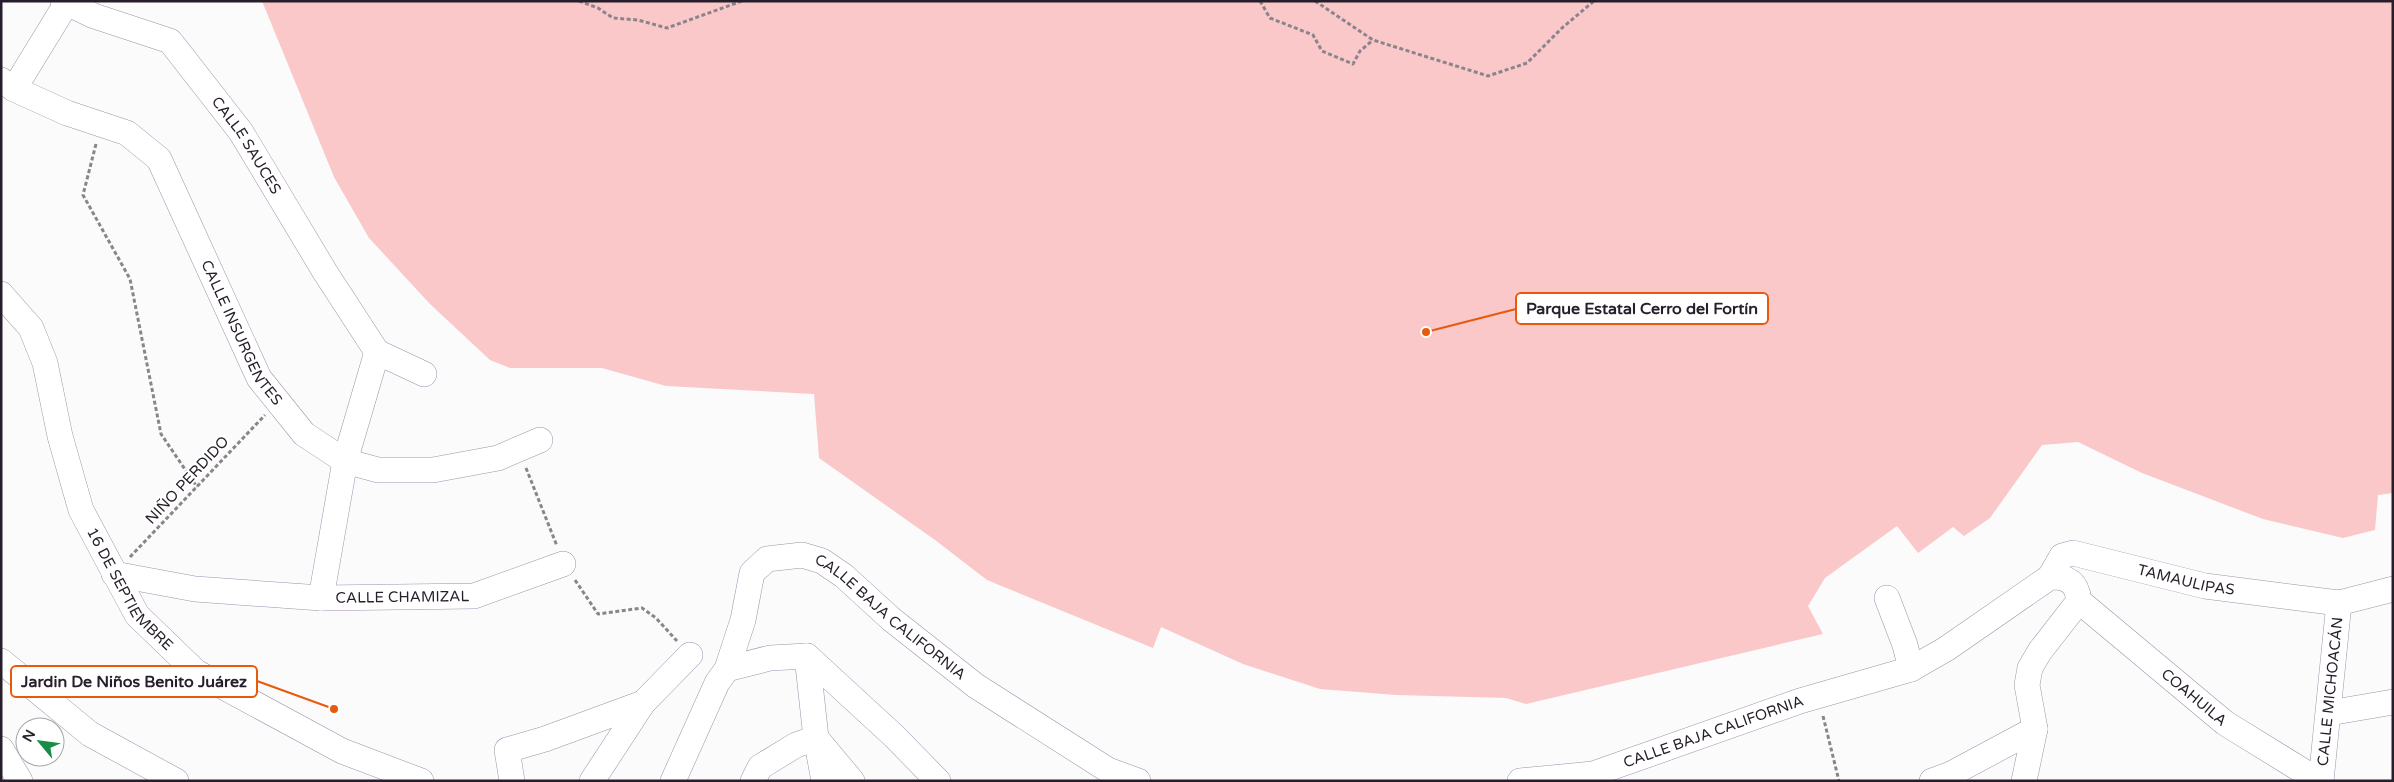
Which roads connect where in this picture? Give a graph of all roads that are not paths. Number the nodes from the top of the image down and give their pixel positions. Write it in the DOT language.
graph roads {
  1 [pos="64,3"];
  2 [pos="8,85"];
  3 [pos="1,294"];
  4 [pos="377,352"];
  5 [pos="424,374"];
  6 [pos="529,444"];
  7 [pos="345,461"];
  8 [pos="563,564"];
  9 [pos="114,574"];
  10 [pos="2050,577"];
  11 [pos="2393,589"];
  12 [pos="321,598"];
  13 [pos="1887,598"];
  14 [pos="2079,601"];
  15 [pos="2339,603"];
  16 [pos="690,655"];
  17 [pos="807,656"];
  18 [pos="1,661"];
  19 [pos="727,669"];
  20 [pos="1911,669"];
  21 [pos="643,702"];
  22 [pos="2393,702"];
  23 [pos="2329,713"];
  24 [pos="2035,729"];
  25 [pos="816,738"];
  26 [pos="1,749"];
  27 [pos="20,781"];
  28 [pos="176,781"];
  29 [pos="420,781"];
  30 [pos="512,781"];
  31 [pos="592,781"];
  32 [pos="673,781"];
  33 [pos="753,781"];
  34 [pos="824,781"];
  35 [pos="852,781"];
  36 [pos="938,781"];
  37 [pos="1138,781"];
  38 [pos="1520,781"];
  39 [pos="1932,781"];
  40 [pos="2024,781"];
  41 [pos="2320,781"];
  1 -- 2 [label="street"];
  1 -- 4 [label="street, CALLE SAUCES"];
  2 -- 7 [label="street, CALLE INSURGENTES"];
  3 -- 9 [label="street, 16 DE SEPTIEMBRE"];
  4 -- 5 [label="street"];
  4 -- 7 [label="street"];
  6 -- 7 [label="street, CALLE INSURGENTES"];
  7 -- 12 [label="street"];
  8 -- 12 [label="street, CALLE CHAMIZAL"];
  9 -- 12 [label="street, CALLE CHAMIZAL"];
  9 -- 29 [label="street, 16 DE SEPTIEMBRE"];
  10 -- 14 [label="street"];
  10 -- 15 [label="street, TAMAULIPAS"];
  10 -- 20 [label="street, CALLE BAJA CALIFORNIA"];
  11 -- 15 [label="street"];
  13 -- 20 [label="street"];
  14 -- 24 [label="street"];
  14 -- 41 [label="street, COAHUILA"];
  15 -- 23 [label="street, CALLE MICHOACÁN"];
  16 -- 21 [label="street"];
  17 -- 19 [label="street"];
  17 -- 25 [label="street"];
  17 -- 36 [label="street"];
  18 -- 28 [label="street"];
  19 -- 32 [label="street, CALLE BAJA CALIFORNIA"];
  19 -- 37 [label="street, CALLE BAJA CALIFORNIA"];
  20 -- 38 [label="street, CALLE BAJA CALIFORNIA"];
  21 -- 30 [label="street"];
  21 -- 31 [label="street"];
  22 -- 23 [label="street"];
  23 -- 41 [label="street, CALLE MICHOACÁN"];
  24 -- 39 [label="street"];
  24 -- 40 [label="street"];
  25 -- 33 [label="street"];
  25 -- 34 [label="street"];
  25 -- 35 [label="street"];
  26 -- 27 [label="street"];
}
